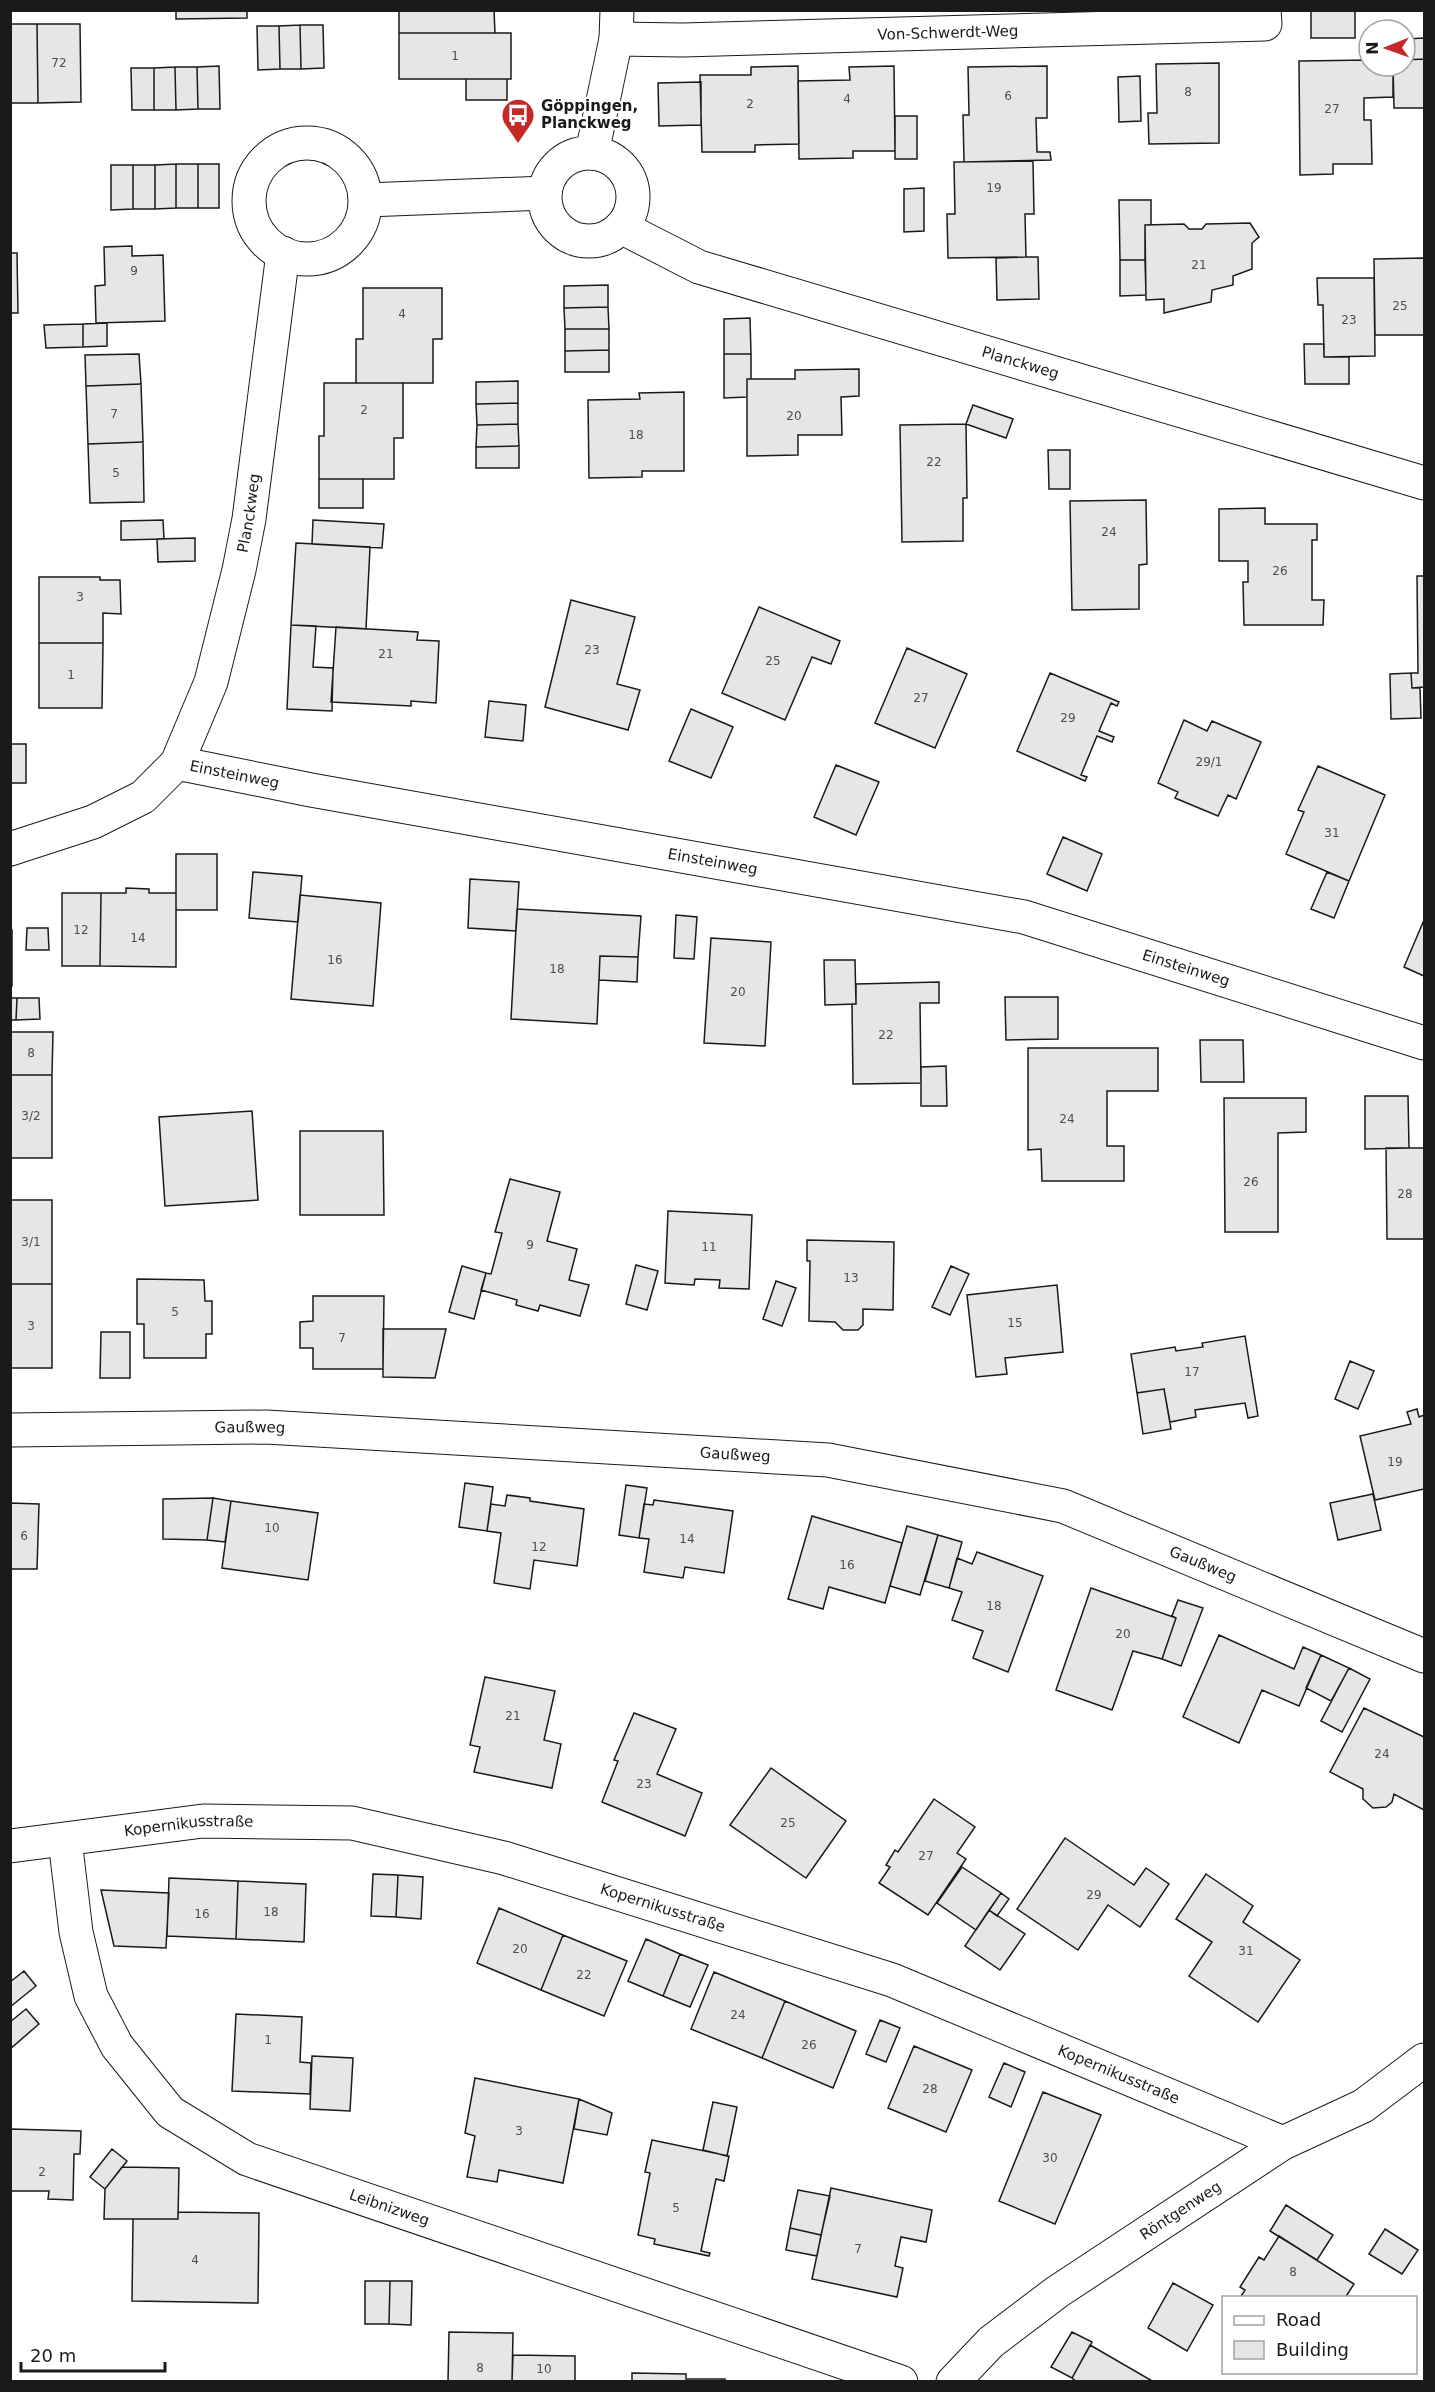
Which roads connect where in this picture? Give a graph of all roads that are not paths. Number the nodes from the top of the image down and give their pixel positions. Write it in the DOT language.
graph roads {
  1 [pos="1264,10"];
  2 [pos="617,25"];
  3 [pos="592,153"];
  4 [pos="545,194"];
  5 [pos="366,200"];
  6 [pos="621,227"];
  7 [pos="283,253"];
  8 [pos="1425,483"];
  9 [pos="177,763"];
  10 [pos="10,849"];
  11 [pos="1425,1042"];
  12 [pos="10,1430"];
  13 [pos="1425,1656"];
  14 [pos="65,1840"];
  15 [pos="10,1846"];
  16 [pos="1425,2060"];
  17 [pos="1283,2143"];
  18 [pos="901,2382"];
  19 [pos="953,2382"];
  1 -- 2 [label="street, Von-Schwerdt-Weg"];
  2 -- 3 [label="street"];
  3 -- 4 [label="street"];
  3 -- 6 [label="street"];
  4 -- 5 [label="street"];
  4 -- 6 [label="street"];
  5 -- 7 [label="street"];
  5 -- 7 [label="street"];
  6 -- 8 [label="street, Planckweg"];
  7 -- 9 [label="street, Planckweg"];
  9 -- 10 [label="street, Einsteinweg"];
  9 -- 11 [label="street, Einsteinweg"];
  12 -- 13 [label="street, Gaußweg"];
  14 -- 15 [label="street, Kopernikusstraße"];
  14 -- 17 [label="street, Kopernikusstraße"];
  14 -- 18 [label="street, Leibnizweg"];
  16 -- 17 [label="street, Röntgenweg"];
  17 -- 19 [label="street, Röntgenweg"];
}
